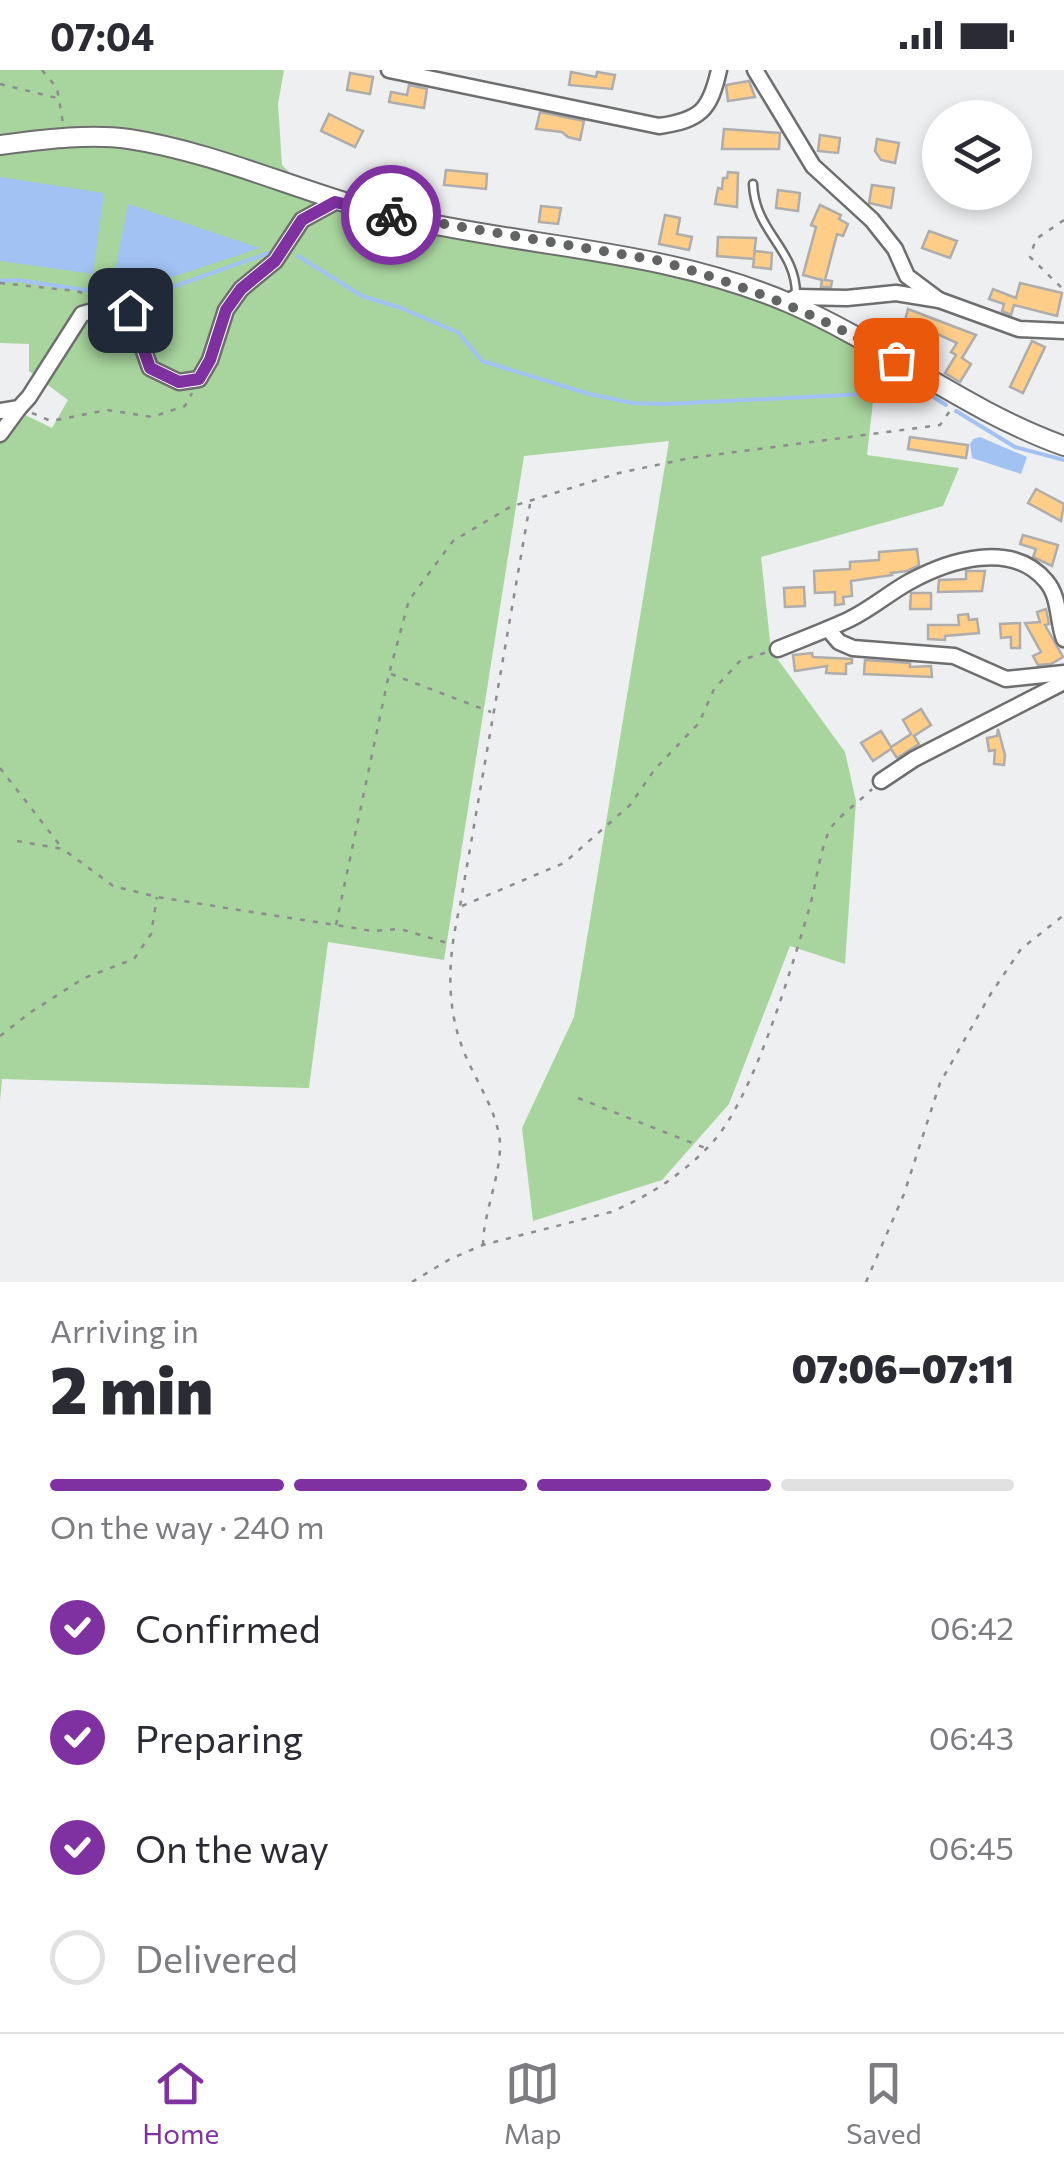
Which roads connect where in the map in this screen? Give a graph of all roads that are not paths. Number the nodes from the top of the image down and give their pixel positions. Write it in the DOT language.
graph roads {
  1 [pos="390,70"];
  2 [pos="719,70"];
  3 [pos="755,70"];
  4 [pos="0,144"];
  5 [pos="752,184"];
  6 [pos="335,202"];
  7 [pos="907,276"];
  8 [pos="896,293"];
  9 [pos="792,300"];
  10 [pos="939,300"];
  11 [pos="1064,330"];
  12 [pos="20,408"];
  13 [pos="0,411"];
  14 [pos="0,434"];
  15 [pos="1064,446"];
  16 [pos="828,629"];
  17 [pos="1064,639"];
  18 [pos="778,650"];
  19 [pos="1064,673"];
  20 [pos="1064,682"];
  21 [pos="880,781"];
  1 -- 2 [label="street"];
  3 -- 7 [label="street"];
  4 -- 6 [label="street"];
  5 -- 9 [label="lane"];
  6 -- 9 [label="street"];
  6 -- 12 [label="street"];
  7 -- 8 [label="street"];
  7 -- 10 [label="street"];
  8 -- 9 [label="street"];
  8 -- 10 [label="street"];
  9 -- 15 [label="street"];
  10 -- 11 [label="street"];
  12 -- 13 [label="street"];
  12 -- 14 [label="street"];
  16 -- 17 [label="street"];
  16 -- 18 [label="street"];
  16 -- 19 [label="street"];
  20 -- 21 [label="street"];
}
